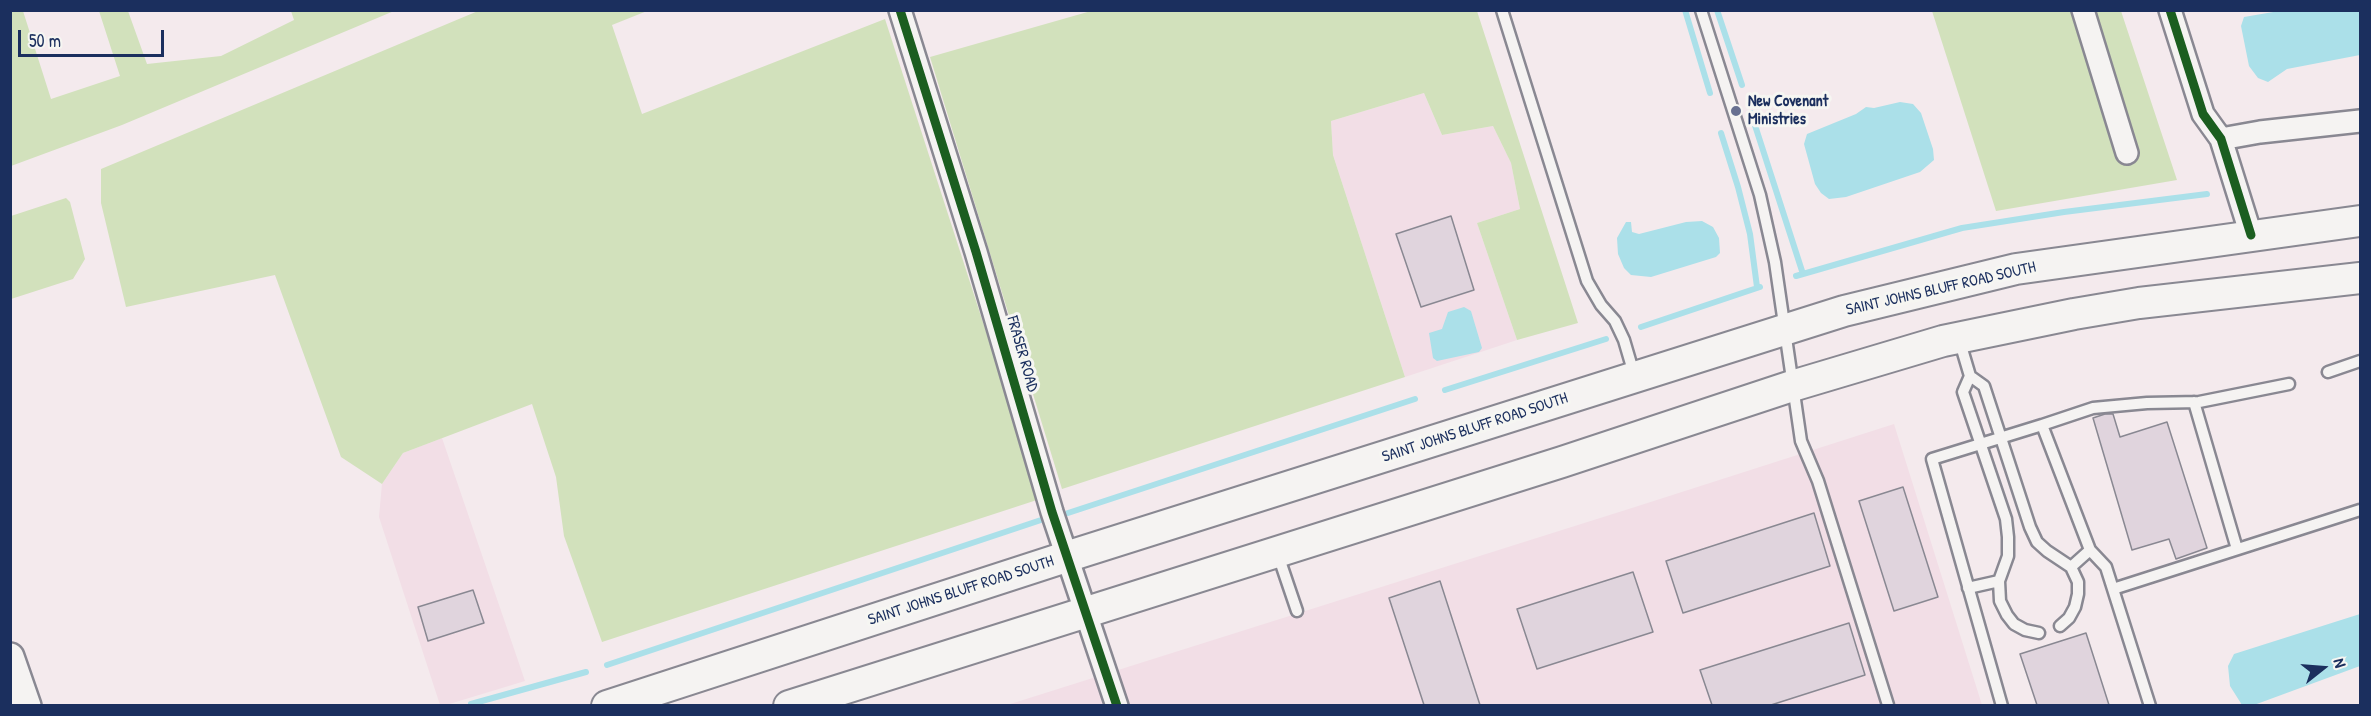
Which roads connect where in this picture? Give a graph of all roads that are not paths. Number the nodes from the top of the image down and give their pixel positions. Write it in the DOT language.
graph roads {
  1 [pos="900,10"];
  2 [pos="1502,10"];
  3 [pos="1701,10"];
  4 [pos="2083,10"];
  5 [pos="2170,10"];
  6 [pos="2361,121"];
  7 [pos="2221,140"];
  8 [pos="2127,153"];
  9 [pos="2361,221"];
  10 [pos="2251,235"];
  11 [pos="2361,278"];
  12 [pos="1785,328"];
  13 [pos="1959,338"];
  14 [pos="2361,361"];
  15 [pos="2328,372"];
  16 [pos="1970,376"];
  17 [pos="1635,377"];
  18 [pos="2289,384"];
  19 [pos="1792,386"];
  20 [pos="2194,402"];
  21 [pos="2042,425"];
  22 [pos="2001,438"];
  23 [pos="1980,445"];
  24 [pos="2361,510"];
  25 [pos="2238,549"];
  26 [pos="2090,550"];
  27 [pos="1277,551"];
  28 [pos="1069,556"];
  29 [pos="2071,567"];
  30 [pos="1999,581"];
  31 [pos="1968,588"];
  32 [pos="2113,589"];
  33 [pos="1087,611"];
  34 [pos="1297,611"];
  35 [pos="2060,627"];
  36 [pos="2039,633"];
  37 [pos="10,657"];
  38 [pos="27,705"];
  39 [pos="607,705"];
  40 [pos="789,705"];
  41 [pos="1117,705"];
  42 [pos="1888,705"];
  43 [pos="2002,705"];
  44 [pos="2151,705"];
  1 -- 28 [label="street, FRASER ROAD"];
  2 -- 17 [label="lane"];
  3 -- 12 [label="lane"];
  4 -- 8 [label="street"];
  5 -- 7 [label="street"];
  6 -- 7 [label="street"];
  7 -- 10 [label="street"];
  9 -- 10 [label="main road, SAINT JOHNS BLUFF ROAD SOUTH"];
  10 -- 12 [label="main road, SAINT JOHNS BLUFF ROAD SOUTH"];
  11 -- 13 [label="main road"];
  12 -- 17 [label="main road, SAINT JOHNS BLUFF ROAD SOUTH"];
  12 -- 19 [label="lane"];
  13 -- 16 [label="lane"];
  13 -- 19 [label="main road"];
  14 -- 15 [label="lane"];
  16 -- 22 [label="lane"];
  16 -- 23 [label="lane"];
  17 -- 28 [label="main road, SAINT JOHNS BLUFF ROAD SOUTH"];
  18 -- 20 [label="lane"];
  19 -- 27 [label="main road"];
  19 -- 42 [label="lane"];
  20 -- 21 [label="lane"];
  20 -- 25 [label="lane"];
  21 -- 22 [label="lane"];
  21 -- 26 [label="lane"];
  22 -- 23 [label="lane"];
  22 -- 29 [label="lane"];
  23 -- 30 [label="lane"];
  23 -- 31 [label="lane"];
  24 -- 25 [label="lane"];
  25 -- 32 [label="lane"];
  26 -- 29 [label="lane"];
  26 -- 32 [label="lane"];
  27 -- 33 [label="main road"];
  27 -- 34 [label="lane"];
  28 -- 33 [label="street, FRASER ROAD"];
  28 -- 39 [label="main road, SAINT JOHNS BLUFF ROAD SOUTH"];
  29 -- 35 [label="lane"];
  30 -- 31 [label="lane"];
  30 -- 36 [label="lane"];
  31 -- 43 [label="lane"];
  32 -- 44 [label="lane"];
  33 -- 40 [label="main road"];
  33 -- 41 [label="street, FRASER ROAD"];
  37 -- 38 [label="street"];
}
